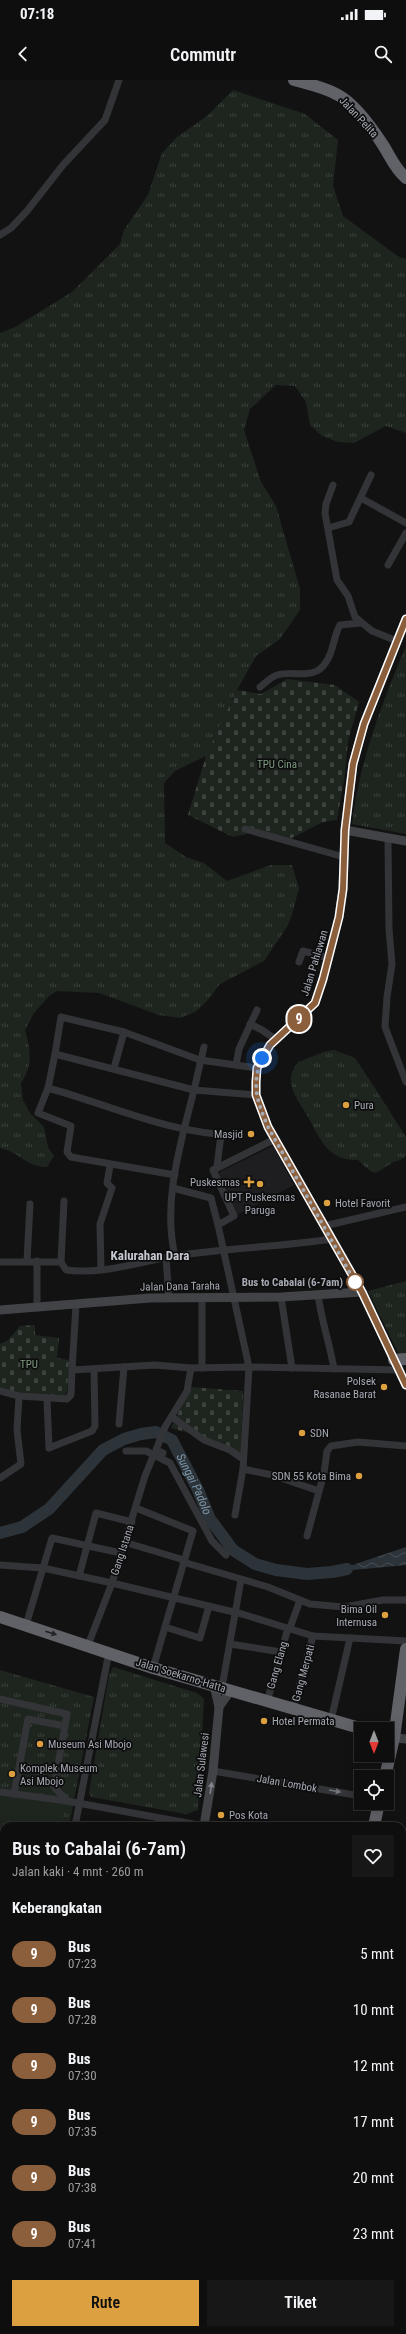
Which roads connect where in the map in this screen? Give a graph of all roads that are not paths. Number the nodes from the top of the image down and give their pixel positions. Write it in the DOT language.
graph roads {
  1 [pos="119,80"];
  2 [pos="294,80"];
  3 [pos="406,178"];
  4 [pos="0,235"];
  5 [pos="371,475"];
  6 [pos="333,485"];
  7 [pos="361,498"];
  8 [pos="406,523"];
  9 [pos="328,528"];
  10 [pos="406,533"];
  11 [pos="388,565"];
  12 [pos="406,619"];
  13 [pos="361,623"];
  14 [pos="397,641"];
  15 [pos="260,687"];
  16 [pos="245,829"];
  17 [pos="345,830"];
  18 [pos="388,839"];
  19 [pos="406,841"];
  20 [pos="344,857"];
  21 [pos="329,958"];
  22 [pos="299,962"];
  23 [pos="257,1010"];
  24 [pos="250,1024"];
  25 [pos="124,1032"];
  26 [pos="275,1039"];
  27 [pos="204,1047"];
  28 [pos="55,1054"];
  29 [pos="200,1060"];
  30 [pos="236,1065"];
  31 [pos="114,1068"];
  32 [pos="257,1068"];
  33 [pos="406,1082"];
  34 [pos="48,1088"];
  35 [pos="194,1090"];
  36 [pos="256,1095"];
  37 [pos="186,1129"];
  38 [pos="221,1135"];
  39 [pos="235,1135"];
  40 [pos="275,1138"];
  41 [pos="110,1166"];
  42 [pos="217,1166"];
  43 [pos="175,1175"];
  44 [pos="173,1188"];
  45 [pos="64,1201"];
  46 [pos="30,1204"];
  47 [pos="406,1207"];
  48 [pos="218,1225"];
  49 [pos="324,1226"];
  50 [pos="332,1239"];
  51 [pos="223,1251"];
  52 [pos="175,1256"];
  53 [pos="166,1258"];
  54 [pos="27,1261"];
  55 [pos="37,1261"];
  56 [pos="0,1262"];
  57 [pos="62,1262"];
  58 [pos="101,1270"];
  59 [pos="362,1292"];
  60 [pos="318,1294"];
  61 [pos="233,1297"];
  62 [pos="281,1297"];
  63 [pos="169,1298"];
  64 [pos="202,1298"];
  65 [pos="76,1305"];
  66 [pos="37,1308"];
  67 [pos="0,1310"];
  68 [pos="400,1363"];
  69 [pos="124,1367"];
  70 [pos="249,1367"];
  71 [pos="191,1368"];
  72 [pos="202,1368"];
  73 [pos="292,1368"];
  74 [pos="94,1369"];
  75 [pos="334,1369"];
  76 [pos="72,1370"];
  77 [pos="406,1385"];
  78 [pos="0,1391"];
  79 [pos="19,1396"];
  80 [pos="48,1399"];
  81 [pos="172,1417"];
  82 [pos="119,1424"];
  83 [pos="406,1446"];
  84 [pos="126,1451"];
  85 [pos="156,1451"];
  86 [pos="244,1459"];
  87 [pos="243,1469"];
  88 [pos="0,1478"];
  89 [pos="319,1491"];
  90 [pos="136,1508"];
  91 [pos="235,1515"];
  92 [pos="132,1522"];
  93 [pos="307,1536"];
  94 [pos="124,1542"];
  95 [pos="88,1545"];
  96 [pos="121,1553"];
  97 [pos="226,1555"];
  98 [pos="184,1561"];
  99 [pos="0,1565"];
  100 [pos="43,1568"];
  101 [pos="79,1576"];
  102 [pos="241,1580"];
  103 [pos="112,1583"];
  104 [pos="173,1597"];
  105 [pos="300,1600"];
  106 [pos="406,1600"];
  107 [pos="209,1606"];
  108 [pos="236,1612"];
  109 [pos="0,1617"];
  110 [pos="26,1625"];
  111 [pos="164,1627"];
  112 [pos="289,1628"];
  113 [pos="314,1636"];
  114 [pos="350,1638"];
  115 [pos="406,1641"];
  116 [pos="230,1644"];
  117 [pos="88,1645"];
  118 [pos="406,1649"];
  119 [pos="109,1652"];
  120 [pos="281,1652"];
  121 [pos="153,1668"];
  122 [pos="404,1686"];
  123 [pos="223,1688"];
  124 [pos="0,1699"];
  125 [pos="267,1702"];
  126 [pos="219,1707"];
  127 [pos="293,1709"];
  128 [pos="331,1720"];
  129 [pos="394,1722"];
  130 [pos="65,1726"];
  131 [pos="354,1726"];
  132 [pos="394,1738"];
  133 [pos="406,1739"];
  134 [pos="213,1771"];
  135 [pos="0,1792"];
  136 [pos="14,1794"];
  137 [pos="354,1795"];
  138 [pos="67,1801"];
  139 [pos="80,1803"];
  140 [pos="377,1810"];
  141 [pos="76,1822"];
  142 [pos="183,1822"];
  143 [pos="206,1822"];
  144 [pos="375,1822"];
  1 -- 4 [label="street"];
  2 -- 3 [label="highway, Jalan Pelita"];
  5 -- 7 [label="street"];
  6 -- 9 [label="street"];
  7 -- 8 [label="street"];
  7 -- 9 [label="street"];
  9 -- 13 [label="street"];
  10 -- 11 [label="street"];
  12 -- 14 [label="main road, Jalan Pahlawan"];
  13 -- 14 [label="street"];
  13 -- 15 [label="street"];
  14 -- 17 [label="main road, Jalan Pahlawan"];
  16 -- 20 [label="street"];
  17 -- 18 [label="main road"];
  17 -- 20 [label="main road, Jalan Pahlawan"];
  18 -- 19 [label="main road"];
  18 -- 33 [label="street"];
  20 -- 21 [label="main road, Jalan Pahlawan"];
  21 -- 22 [label="street"];
  21 -- 26 [label="main road, Jalan Pahlawan"];
  23 -- 24 [label="street"];
  24 -- 26 [label="street"];
  24 -- 30 [label="street"];
  25 -- 28 [label="street"];
  25 -- 29 [label="street"];
  25 -- 31 [label="street"];
  26 -- 32 [label="main road, Jalan Pahlawan"];
  27 -- 29 [label="street"];
  28 -- 31 [label="street"];
  28 -- 34 [label="street"];
  29 -- 30 [label="street"];
  29 -- 35 [label="street"];
  30 -- 32 [label="street"];
  31 -- 35 [label="street"];
  32 -- 36 [label="main road, Jalan Pahlawan"];
  34 -- 37 [label="street"];
  34 -- 41 [label="street"];
  35 -- 36 [label="street"];
  35 -- 37 [label="street"];
  36 -- 40 [label="main road, Jalan Pahlawan"];
  37 -- 38 [label="street"];
  37 -- 43 [label="street"];
  38 -- 39 [label="street"];
  38 -- 42 [label="street"];
  40 -- 42 [label="street"];
  40 -- 49 [label="main road, Jalan Pahlawan"];
  41 -- 43 [label="street"];
  41 -- 58 [label="street"];
  42 -- 48 [label="street"];
  43 -- 44 [label="street"];
  44 -- 48 [label="street"];
  44 -- 52 [label="street"];
  45 -- 57 [label="street"];
  46 -- 54 [label="street"];
  47 -- 49 [label="street"];
  48 -- 51 [label="street"];
  49 -- 50 [label="main road, Jalan Pahlawan"];
  50 -- 51 [label="street"];
  50 -- 59 [label="main road, Jalan Pahlawan"];
  51 -- 52 [label="street"];
  51 -- 61 [label="street"];
  52 -- 53 [label="street"];
  53 -- 58 [label="street"];
  53 -- 63 [label="street"];
  54 -- 55 [label="street"];
  54 -- 56 [label="street"];
  55 -- 57 [label="street"];
  55 -- 66 [label="street"];
  57 -- 58 [label="street"];
  59 -- 60 [label="main road, Jalan Dana Taraha"];
  59 -- 68 [label="main road, Jalan Pahlawan"];
  60 -- 62 [label="main road, Jalan Dana Taraha"];
  60 -- 75 [label="street"];
  61 -- 62 [label="main road, Jalan Dana Taraha"];
  61 -- 64 [label="main road, Jalan Dana Taraha"];
  61 -- 70 [label="street"];
  62 -- 73 [label="street"];
  63 -- 64 [label="main road, Jalan Dana Taraha"];
  63 -- 65 [label="main road, Jalan Dana Taraha"];
  64 -- 72 [label="street"];
  65 -- 66 [label="main road, Jalan Dana Taraha"];
  65 -- 76 [label="street"];
  66 -- 67 [label="main road, Jalan Dana Taraha"];
  68 -- 75 [label="street"];
  68 -- 77 [label="main road, Jalan Pahlawan"];
  69 -- 71 [label="street"];
  69 -- 74 [label="street"];
  69 -- 82 [label="street"];
  70 -- 72 [label="street"];
  70 -- 73 [label="street"];
  70 -- 86 [label="street"];
  71 -- 72 [label="street"];
  71 -- 81 [label="street, Gang Istana"];
  73 -- 75 [label="street"];
  74 -- 76 [label="street"];
  74 -- 80 [label="street"];
  76 -- 80 [label="street"];
  78 -- 79 [label="street"];
  79 -- 80 [label="street"];
  79 -- 88 [label="street"];
  81 -- 85 [label="street, Gang Istana"];
  81 -- 86 [label="street"];
  83 -- 89 [label="street"];
  84 -- 85 [label="street"];
  85 -- 90 [label="street, Gang Istana"];
  85 -- 97 [label="street"];
  86 -- 87 [label="street"];
  87 -- 89 [label="street"];
  87 -- 91 [label="street"];
  89 -- 93 [label="street"];
  90 -- 92 [label="street, Gang Istana"];
  90 -- 98 [label="street"];
  92 -- 94 [label="street, Gang Istana"];
  92 -- 95 [label="street"];
  94 -- 96 [label="street, Gang Istana"];
  94 -- 98 [label="street"];
  95 -- 96 [label="street"];
  95 -- 100 [label="street"];
  95 -- 101 [label="street"];
  96 -- 103 [label="street, Gang Istana"];
  98 -- 102 [label="street"];
  98 -- 104 [label="street"];
  99 -- 100 [label="street"];
  100 -- 101 [label="street"];
  100 -- 110 [label="street"];
  101 -- 103 [label="street"];
  102 -- 105 [label="street"];
  102 -- 108 [label="street"];
  103 -- 104 [label="street"];
  103 -- 117 [label="street, Gang Istana"];
  104 -- 107 [label="street"];
  104 -- 111 [label="street"];
  105 -- 106 [label="street"];
  105 -- 112 [label="street, Gang Elang"];
  107 -- 108 [label="street"];
  107 -- 111 [label="street"];
  108 -- 112 [label="street"];
  108 -- 116 [label="street"];
  109 -- 110 [label="highway, Jalan Soekarno-Hatta"];
  110 -- 117 [label="highway, Jalan Soekarno-Hatta, one-way"];
  111 -- 121 [label="street"];
  112 -- 113 [label="street"];
  112 -- 120 [label="street, Gang Elang"];
  113 -- 114 [label="street"];
  113 -- 127 [label="street, Gang Merpati"];
  114 -- 115 [label="street"];
  114 -- 128 [label="street"];
  116 -- 120 [label="street"];
  116 -- 123 [label="street"];
  117 -- 119 [label="highway, Jalan Soekarno-Hatta"];
  118 -- 122 [label="highway"];
  119 -- 121 [label="highway, Jalan Soekarno-Hatta"];
  119 -- 139 [label="street"];
  120 -- 125 [label="street, Gang Elang"];
  121 -- 123 [label="highway, Jalan Soekarno-Hatta"];
  122 -- 129 [label="highway"];
  123 -- 125 [label="highway, Jalan Soekarno-Hatta"];
  123 -- 126 [label="main road, Jalan Sulawesi"];
  123 -- 126 [label="main road, Jalan Sulawesi"];
  124 -- 130 [label="street"];
  125 -- 127 [label="highway, Jalan Soekarno-Hatta"];
  126 -- 134 [label="main road, Jalan Sulawesi"];
  127 -- 128 [label="highway, Jalan Soekarno-Hatta"];
  128 -- 131 [label="highway, Jalan Soekarno-Hatta"];
  130 -- 136 [label="street"];
  130 -- 138 [label="street"];
  132 -- 133 [label="main road"];
  134 -- 137 [label="street, Jalan Lombok, one-way"];
  143 -- 134 [label="main road, Jalan Sulawesi, one-way"];
  135 -- 136 [label="street"];
  136 -- 138 [label="street"];
  138 -- 139 [label="street"];
  139 -- 141 [label="street"];
  139 -- 142 [label="street"];
  140 -- 144 [label="highway"];
}
